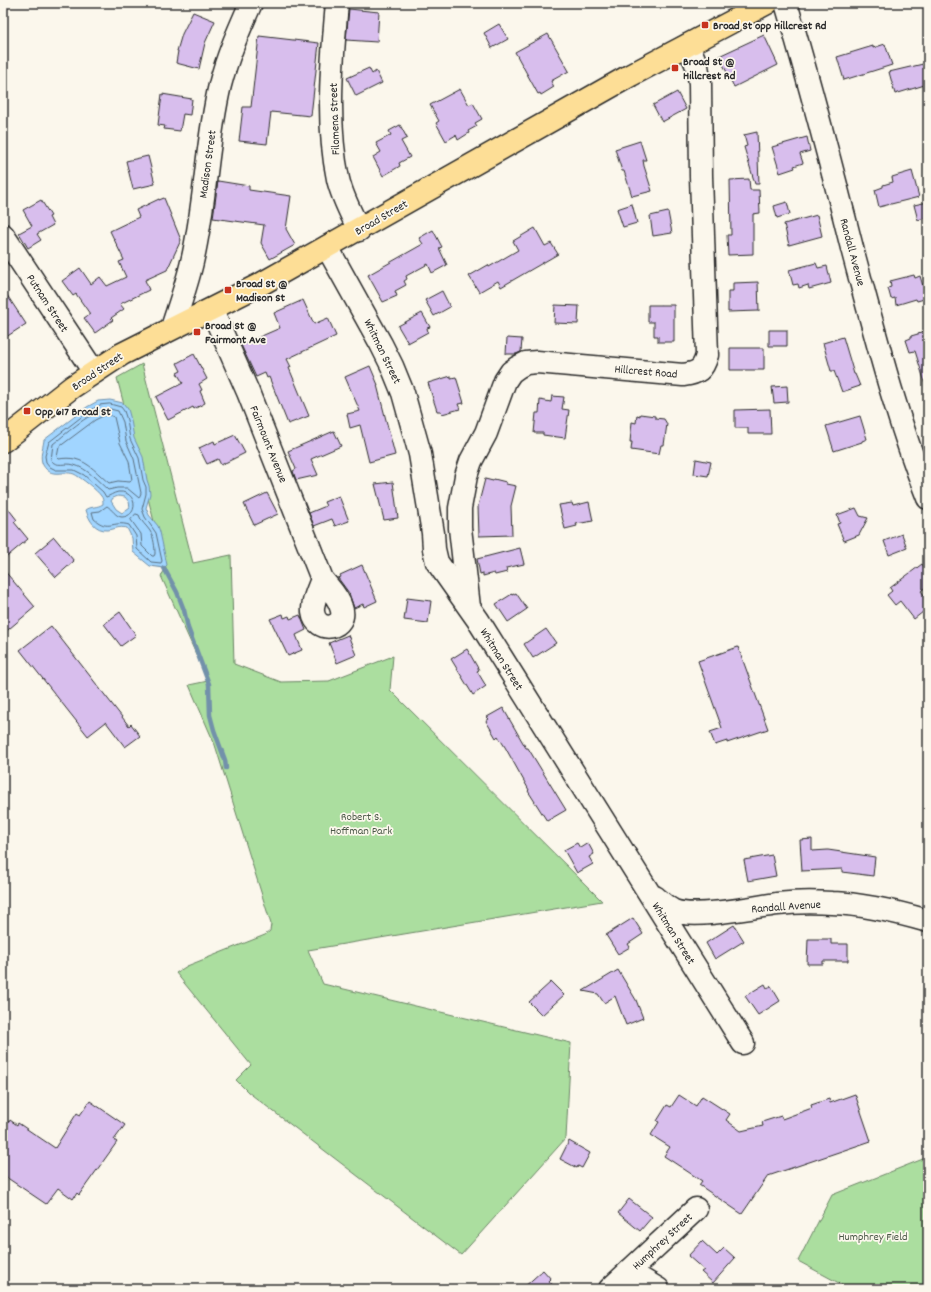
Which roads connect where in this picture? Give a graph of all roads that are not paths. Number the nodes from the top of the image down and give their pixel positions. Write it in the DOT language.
graph roads {
  1 [pos="251,3"];
  2 [pos="337,3"];
  3 [pos="767,3"];
  4 [pos="786,3"];
  5 [pos="688,44"];
  6 [pos="359,230"];
  7 [pos="3,235"];
  8 [pos="327,247"];
  9 [pos="212,310"];
  10 [pos="172,328"];
  11 [pos="94,372"];
  12 [pos="3,441"];
  13 [pos="928,498"];
  14 [pos="322,579"];
  15 [pos="469,608"];
  16 [pos="649,892"];
  17 [pos="928,921"];
  18 [pos="743,1043"];
  19 [pos="696,1209"];
  20 [pos="617,1282"];
  21 [pos="658,1289"];
  1 -- 10 [label="street, Madison Street"];
  2 -- 6 [label="street, Filomena Street"];
  3 -- 5 [label="main road, Broad Street"];
  4 -- 13 [label="street, Randall Avenue"];
  5 -- 6 [label="main road, Broad Street"];
  5 -- 15 [label="street, Hillcrest Road"];
  6 -- 8 [label="main road, Broad Street"];
  7 -- 11 [label="street, Putnam Street"];
  8 -- 9 [label="main road, Broad Street"];
  8 -- 15 [label="street, Whitman Street"];
  9 -- 10 [label="main road, Broad Street"];
  9 -- 14 [label="street, Fairmount Avenue"];
  10 -- 11 [label="main road, Broad Street"];
  11 -- 12 [label="main road, Broad Street"];
  15 -- 16 [label="street, Whitman Street"];
  16 -- 17 [label="street, Randall Avenue"];
  16 -- 18 [label="street, Whitman Street"];
  19 -- 20 [label="street, Humphrey Street"];
  20 -- 21 [label="street"];
}
